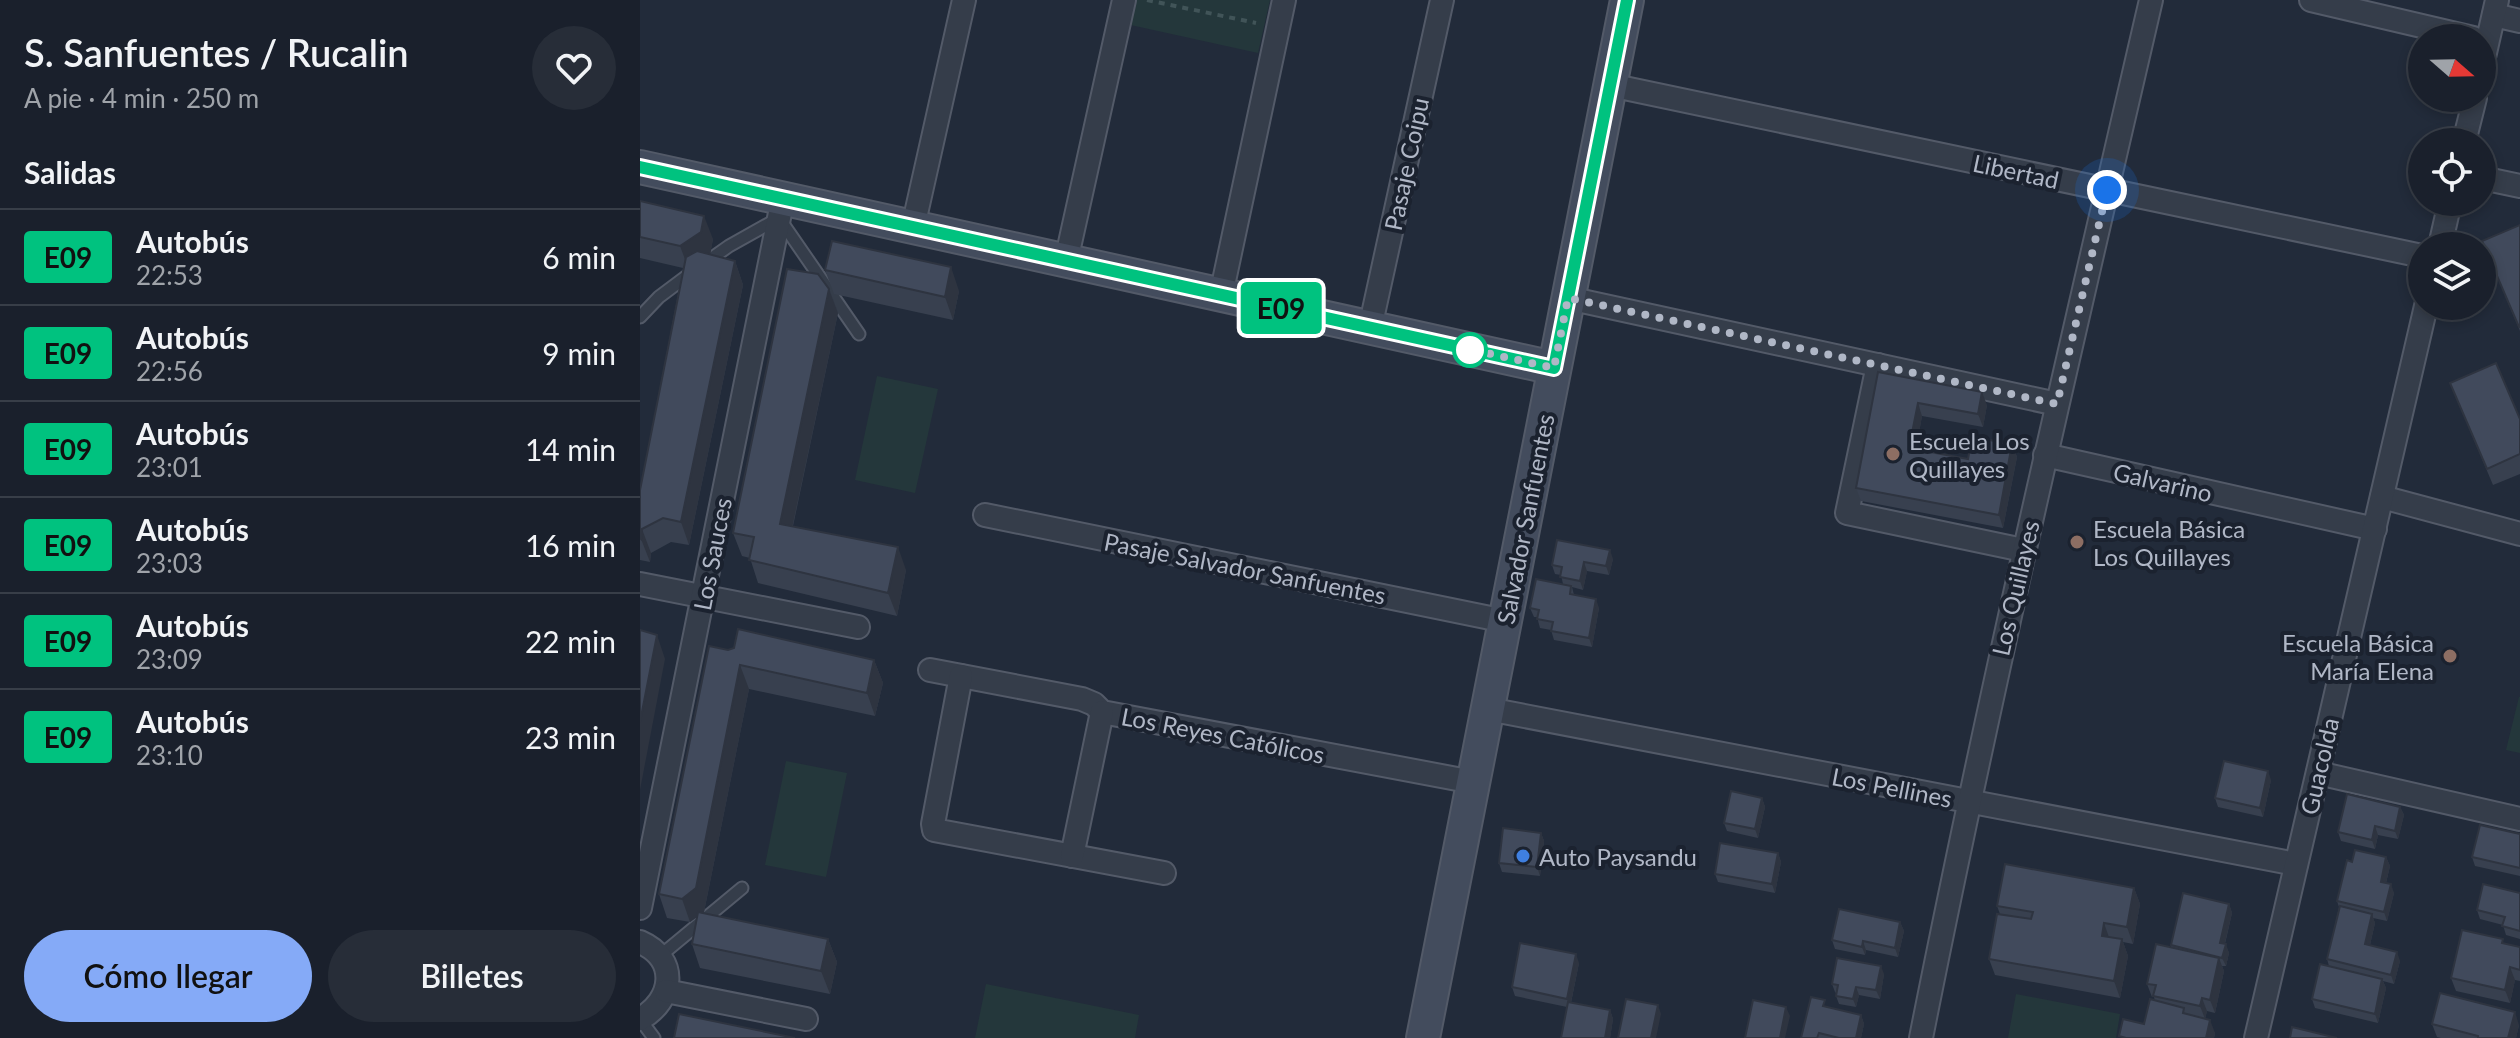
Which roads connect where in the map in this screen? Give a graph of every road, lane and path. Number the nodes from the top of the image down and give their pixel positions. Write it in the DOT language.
graph roads {
  1 [pos="964,0"];
  2 [pos="1124,0"];
  3 [pos="1144,0"];
  4 [pos="1284,0"];
  5 [pos="1442,0"];
  6 [pos="1627,0"];
  7 [pos="2151,0"];
  8 [pos="2311,0"];
  9 [pos="2496,8"];
  10 [pos="2520,21"];
  11 [pos="2413,24"];
  12 [pos="1278,28"];
  13 [pos="1610,85"];
  14 [pos="640,167"];
  15 [pos="2496,181"];
  16 [pos="2520,186"];
  17 [pos="2107,190"];
  18 [pos="781,208"];
  19 [pos="913,227"];
  20 [pos="2408,253"];
  21 [pos="1066,261"];
  22 [pos="1221,295"];
  23 [pos="1568,298"];
  24 [pos="640,317"];
  25 [pos="2423,320"];
  26 [pos="1370,328"];
  27 [pos="859,334"];
  28 [pos="1878,365"];
  29 [pos="1554,368"];
  30 [pos="2057,404"];
  31 [pos="2045,455"];
  32 [pos="2382,497"];
  33 [pos="985,515"];
  34 [pos="2375,529"];
  35 [pos="2520,534"];
  36 [pos="2023,550"];
  37 [pos="640,584"];
  38 [pos="704,597"];
  39 [pos="1505,621"];
  40 [pos="858,627"];
  41 [pos="930,670"];
  42 [pos="961,676"];
  43 [pos="1488,709"];
  44 [pos="1102,712"];
  45 [pos="2318,773"];
  46 [pos="1473,782"];
  47 [pos="1968,801"];
  48 [pos="2520,819"];
  49 [pos="1072,856"];
  50 [pos="2296,864"];
  51 [pos="1164,873"];
  52 [pos="742,888"];
  53 [pos="640,908"];
  54 [pos="640,942"];
  55 [pos="660,956"];
  56 [pos="666,991"];
  57 [pos="640,1019"];
  58 [pos="806,1019"];
  59 [pos="654,1038"];
  60 [pos="1423,1038"];
  61 [pos="1921,1038"];
  62 [pos="2256,1038"];
  1 -- 19 [label="street"];
  2 -- 21 [label="street"];
  3 -- 12 [label="path"];
  4 -- 12 [label="street"];
  5 -- 26 [label="street, Pasaje Coipu"];
  6 -- 13 [label="street, Salvador Sanfuentes"];
  7 -- 17 [label="street, Los Quillayes"];
  8 -- 11 [label="street"];
  9 -- 10 [label="street"];
  12 -- 22 [label="street"];
  13 -- 17 [label="street, Libertad"];
  13 -- 23 [label="street, Salvador Sanfuentes"];
  14 -- 18 [label="street"];
  15 -- 16 [label="street"];
  17 -- 20 [label="street, Libertad"];
  17 -- 30 [label="street, Los Quillayes"];
  18 -- 19 [label="street"];
  18 -- 24 [label="lane"];
  18 -- 27 [label="lane"];
  18 -- 38 [label="street, Los Sauces"];
  19 -- 21 [label="street"];
  21 -- 22 [label="street"];
  22 -- 26 [label="street"];
  23 -- 28 [label="street"];
  23 -- 29 [label="street, Salvador Sanfuentes"];
  25 -- 32 [label="street, Guacolda"];
  26 -- 29 [label="street"];
  28 -- 30 [label="street"];
  28 -- 36 [label="street"];
  29 -- 39 [label="street, Salvador Sanfuentes"];
  30 -- 31 [label="street, Los Quillayes"];
  31 -- 34 [label="street, Galvarino"];
  31 -- 36 [label="street, Los Quillayes"];
  32 -- 34 [label="street, Guacolda"];
  32 -- 35 [label="street"];
  33 -- 39 [label="street, Pasaje Salvador Sanfuentes"];
  34 -- 45 [label="street, Guacolda"];
  36 -- 47 [label="street, Los Quillayes"];
  37 -- 38 [label="street"];
  38 -- 40 [label="street"];
  38 -- 53 [label="street, Los Sauces"];
  39 -- 43 [label="street, Salvador Sanfuentes"];
  41 -- 42 [label="street, Los Reyes Católicos"];
  42 -- 44 [label="street, Los Reyes Católicos"];
  42 -- 49 [label="street"];
  43 -- 46 [label="street, Salvador Sanfuentes"];
  43 -- 47 [label="street, Los Pellines"];
  44 -- 46 [label="street, Los Reyes Católicos"];
  44 -- 49 [label="street"];
  45 -- 48 [label="street"];
  45 -- 50 [label="street, Guacolda"];
  46 -- 60 [label="street, Salvador Sanfuentes"];
  47 -- 50 [label="street, Los Pellines"];
  47 -- 61 [label="street, Los Quillayes"];
  49 -- 51 [label="street"];
  50 -- 62 [label="street, Guacolda"];
  52 -- 55 [label="lane"];
  54 -- 55 [label="street"];
  55 -- 56 [label="street"];
  56 -- 57 [label="street"];
  56 -- 58 [label="street"];
  57 -- 59 [label="lane"];
}
